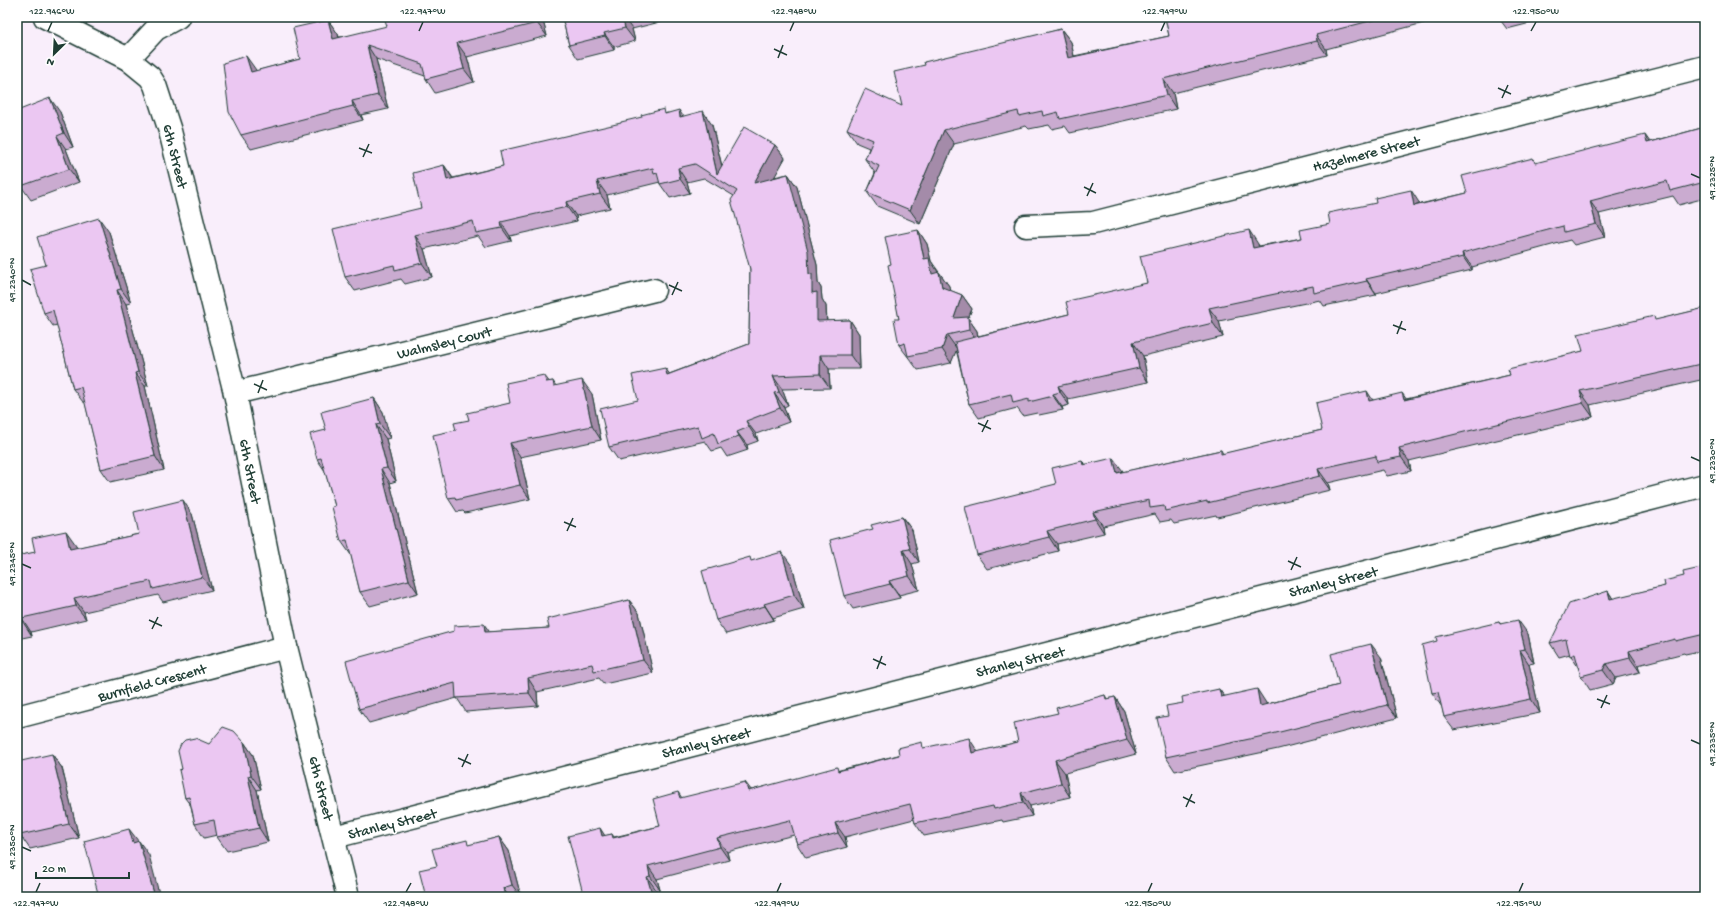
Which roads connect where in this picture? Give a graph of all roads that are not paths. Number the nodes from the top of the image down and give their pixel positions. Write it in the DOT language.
graph roads {
  1 [pos="45,17"];
  2 [pos="178,17"];
  3 [pos="128,59"];
  4 [pos="1705,67"];
  5 [pos="1026,226"];
  6 [pos="654,290"];
  7 [pos="235,393"];
  8 [pos="1705,485"];
  9 [pos="286,647"];
  10 [pos="17,717"];
  11 [pos="334,838"];
  12 [pos="348,897"];
  1 -- 3 [label="street, 6th Street"];
  2 -- 3 [label="street"];
  3 -- 7 [label="street, 6th Street"];
  4 -- 5 [label="street, Hazelmere Street"];
  6 -- 7 [label="street, Walmsley Court"];
  7 -- 9 [label="street, 6th Street"];
  8 -- 11 [label="street, Stanley Street"];
  9 -- 10 [label="street, Burnfield Crescent"];
  9 -- 11 [label="street, 6th Street"];
  11 -- 12 [label="street, 6th Street"];
}
